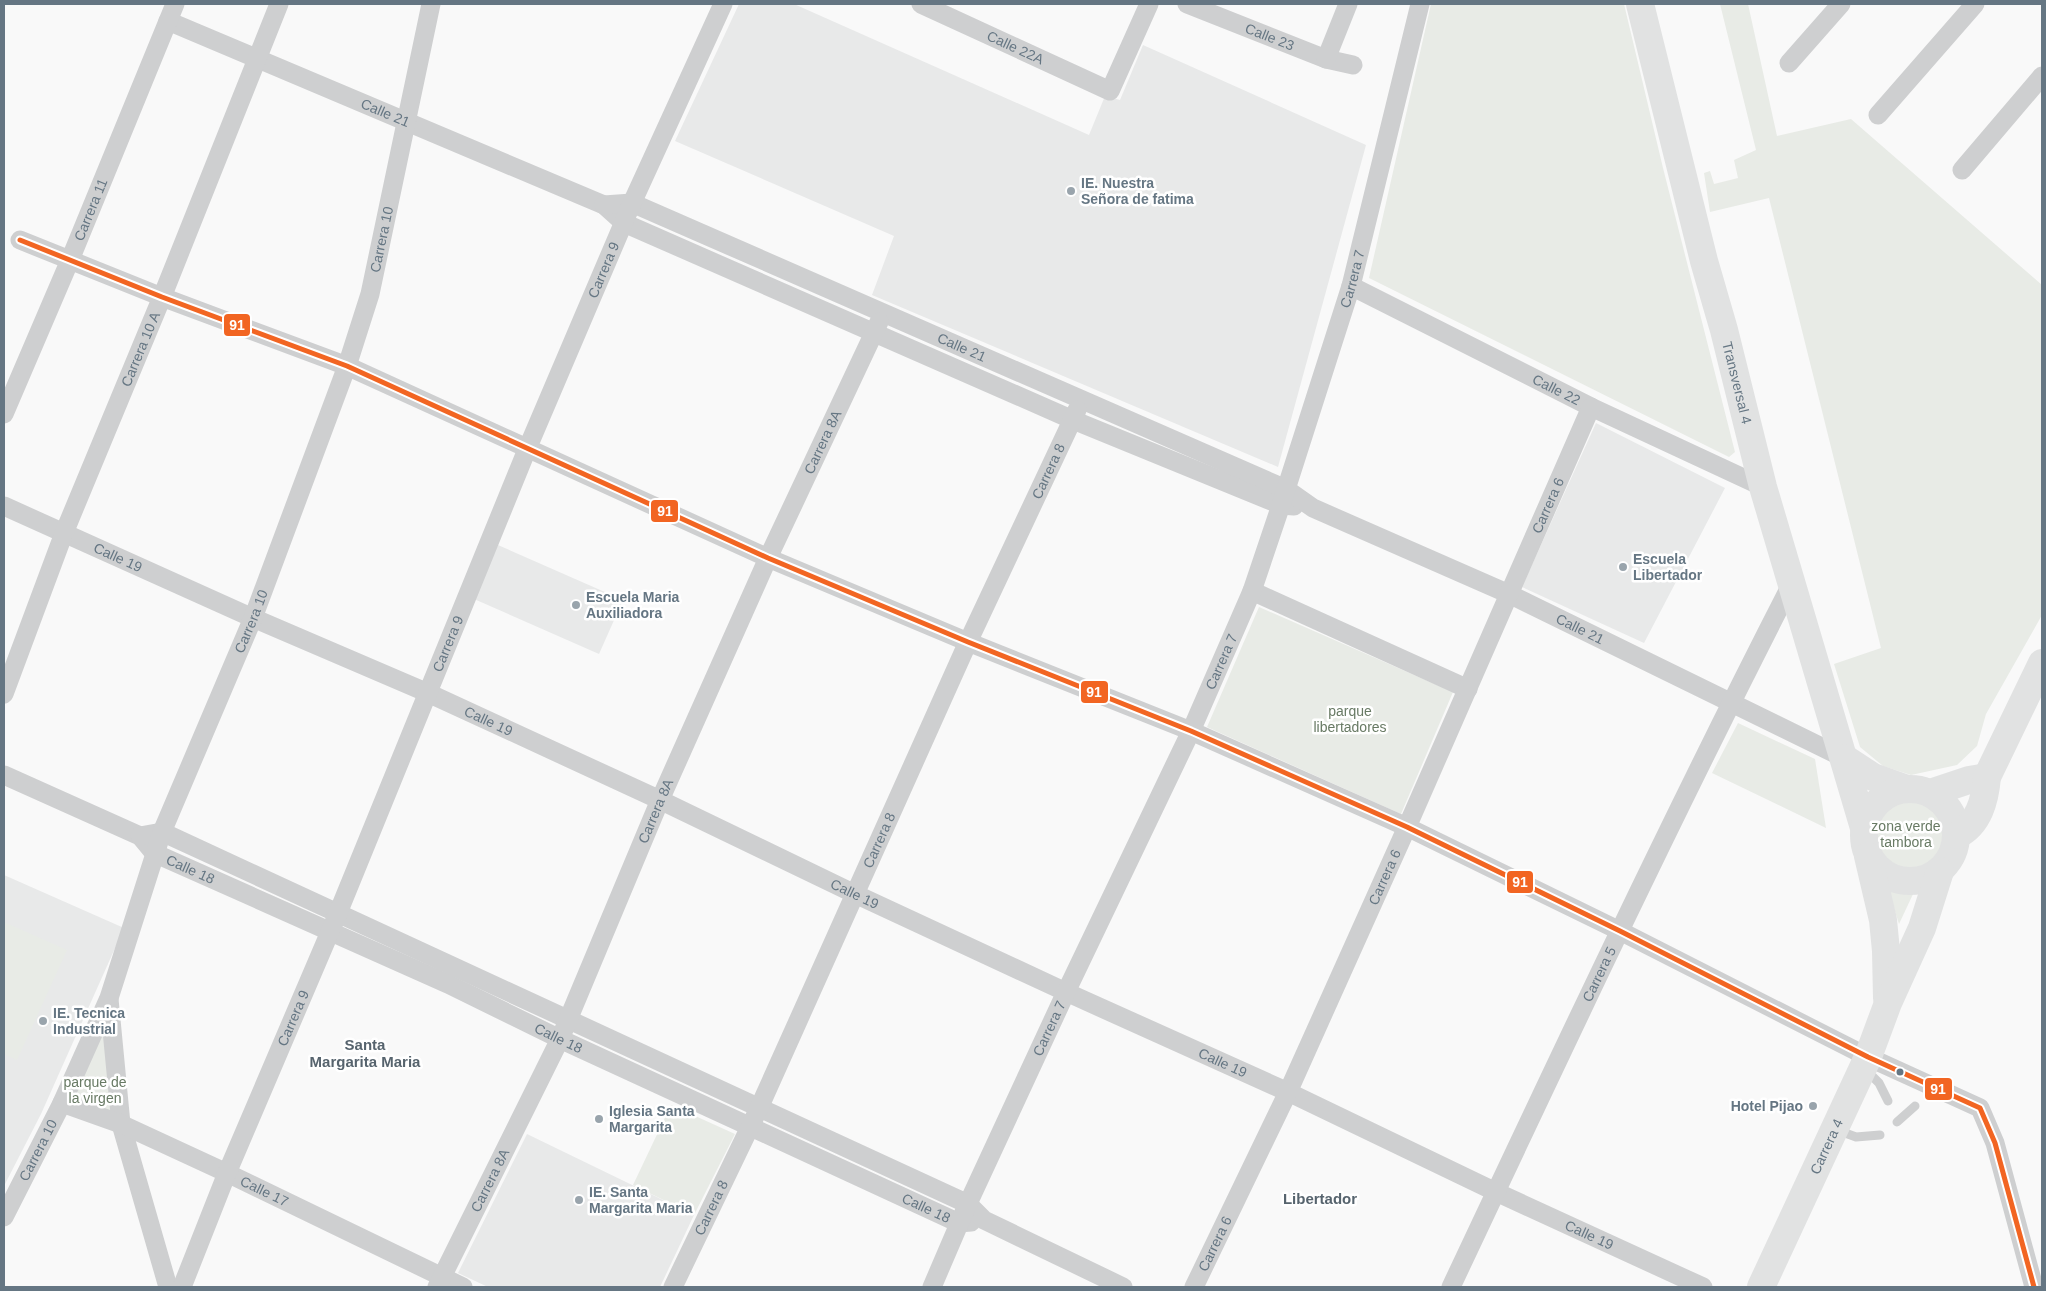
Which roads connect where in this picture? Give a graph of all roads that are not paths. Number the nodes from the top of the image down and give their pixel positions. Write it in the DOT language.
graph roads {
  1 [pos="175,4"];
  2 [pos="279,4"];
  3 [pos="432,4"];
  4 [pos="723,4"];
  5 [pos="921,4"];
  6 [pos="1150,4"];
  7 [pos="1187,4"];
  8 [pos="1348,4"];
  9 [pos="1420,4"];
  10 [pos="1640,4"];
  11 [pos="1841,4"];
  12 [pos="1975,4"];
  13 [pos="168,21"];
  14 [pos="257,59"];
  15 [pos="1326,59"];
  16 [pos="1789,64"];
  17 [pos="1352,65"];
  18 [pos="2042,76"];
  19 [pos="1878,114"];
  20 [pos="407,122"];
  21 [pos="1962,170"];
  22 [pos="632,203"];
  23 [pos="604,205"];
  24 [pos="624,223"];
  25 [pos="20,240"];
  26 [pos="70,260"];
  27 [pos="1351,286"];
  28 [pos="162,297"];
  29 [pos="882,313"];
  30 [pos="874,334"];
  31 [pos="347,366"];
  32 [pos="1082,400"];
  33 [pos="1591,407"];
  34 [pos="4,414"];
  35 [pos="1072,420"];
  36 [pos="528,447"];
  37 [pos="1763,487"];
  38 [pos="1284,497"];
  39 [pos="4,506"];
  40 [pos="64,533"];
  41 [pos="768,558"];
  42 [pos="1792,583"];
  43 [pos="1252,590"];
  44 [pos="1509,594"];
  45 [pos="253,618"];
  46 [pos="968,642"];
  47 [pos="2042,663"];
  48 [pos="1468,689"];
  49 [pos="428,692"];
  50 [pos="4,694"];
  51 [pos="1731,702"];
  52 [pos="1192,731"];
  53 [pos="1844,758"];
  54 [pos="4,775"];
  55 [pos="1988,777"];
  56 [pos="1919,791"];
  57 [pos="660,800"];
  58 [pos="1407,827"];
  59 [pos="1864,828"];
  60 [pos="162,832"];
  61 [pos="1957,835"];
  62 [pos="140,836"];
  63 [pos="154,853"];
  64 [pos="1868,854"];
  65 [pos="1940,871"];
  66 [pos="855,894"];
  67 [pos="338,913"];
  68 [pos="1620,931"];
  69 [pos="330,933"];
  70 [pos="456,967"];
  71 [pos="448,984"];
  72 [pos="1066,992"];
  73 [pos="108,998"];
  74 [pos="1888,1003"];
  75 [pos="569,1019"];
  76 [pos="560,1039"];
  77 [pos="1866,1062"];
  78 [pos="666,1066"];
  79 [pos="658,1084"];
  80 [pos="1288,1092"];
  81 [pos="1888,1101"];
  82 [pos="62,1103"];
  83 [pos="1915,1106"];
  84 [pos="759,1108"];
  85 [pos="1897,1122"];
  86 [pos="121,1124"];
  87 [pos="750,1126"];
  88 [pos="1835,1130"];
  89 [pos="1880,1135"];
  90 [pos="867,1157"];
  91 [pos="227,1173"];
  92 [pos="858,1176"];
  93 [pos="1496,1192"];
  94 [pos="968,1204"];
  95 [pos="4,1217"];
  96 [pos="984,1220"];
  97 [pos="959,1223"];
  98 [pos="2042,1277"];
  99 [pos="440,1282"];
  100 [pos="168,1287"];
  101 [pos="182,1287"];
  102 [pos="464,1287"];
  103 [pos="673,1287"];
  104 [pos="932,1287"];
  105 [pos="1123,1287"];
  106 [pos="1194,1287"];
  107 [pos="1451,1287"];
  108 [pos="1703,1287"];
  109 [pos="1761,1287"];
  110 [pos="2034,1287"];
  1 -- 13 [label="street, Carrera 11"];
  2 -- 14 [label="street, Carrera 10 A"];
  3 -- 20 [label="street, Carrera 10"];
  4 -- 22 [label="street, Carrera 9"];
  5 -- 6 [label="street, Calle 22A"];
  7 -- 15 [label="street, Calle 23"];
  8 -- 15 [label="street"];
  9 -- 27 [label="street, Carrera 7"];
  10 -- 37 [label="main road, Transversal 4"];
  11 -- 16 [label="street"];
  12 -- 19 [label="street"];
  13 -- 14 [label="street, Calle 21"];
  13 -- 26 [label="street, Carrera 11"];
  14 -- 20 [label="street, Calle 21"];
  14 -- 28 [label="street, Carrera 10 A"];
  15 -- 17 [label="street, Calle 23"];
  18 -- 21 [label="street"];
  20 -- 23 [label="street, Calle 21"];
  20 -- 31 [label="street, Carrera 10"];
  22 -- 23 [label="street, Calle 21"];
  22 -- 24 [label="street, Carrera 9"];
  22 -- 29 [label="street, Calle 21"];
  23 -- 24 [label="street, Calle 21"];
  24 -- 30 [label="street, Calle 21"];
  24 -- 36 [label="street, Carrera 9"];
  25 -- 26 [label="street"];
  26 -- 28 [label="street"];
  26 -- 34 [label="street, Carrera 11"];
  27 -- 33 [label="street, Calle 22"];
  27 -- 38 [label="street, Carrera 7"];
  28 -- 31 [label="street"];
  28 -- 40 [label="street, Carrera 10 A"];
  29 -- 30 [label="street, Carrera 8A"];
  29 -- 32 [label="street, Calle 21"];
  30 -- 35 [label="street, Calle 21"];
  30 -- 41 [label="street, Carrera 8A"];
  31 -- 36 [label="street"];
  31 -- 45 [label="street, Carrera 10"];
  32 -- 35 [label="street, Carrera 8"];
  32 -- 38 [label="street, Calle 21"];
  33 -- 37 [label="street, Calle 22"];
  33 -- 44 [label="street, Carrera 6"];
  35 -- 38 [label="street, Calle 21"];
  35 -- 46 [label="street, Carrera 8"];
  36 -- 41 [label="street"];
  36 -- 49 [label="street, Carrera 9"];
  37 -- 42 [label="main road, Transversal 4"];
  38 -- 43 [label="street, Carrera 7"];
  38 -- 44 [label="street, Calle 21"];
  39 -- 40 [label="street, Calle 19"];
  40 -- 45 [label="street, Calle 19"];
  40 -- 50 [label="street, Carrera 10 A"];
  41 -- 46 [label="street"];
  41 -- 57 [label="street, Carrera 8A"];
  42 -- 51 [label="street, Carrera 5"];
  42 -- 53 [label="main road, Transversal 4"];
  43 -- 48 [label="street"];
  43 -- 52 [label="street, Carrera 7"];
  44 -- 48 [label="street, Carrera 6"];
  44 -- 51 [label="street, Calle 21"];
  45 -- 49 [label="street, Calle 19"];
  45 -- 60 [label="street, Carrera 10"];
  46 -- 52 [label="street"];
  46 -- 66 [label="street, Carrera 8"];
  47 -- 55 [label="main road"];
  48 -- 58 [label="street, Carrera 6"];
  49 -- 57 [label="street, Calle 19"];
  49 -- 67 [label="street, Carrera 9"];
  51 -- 53 [label="street, Calle 21"];
  51 -- 68 [label="street, Carrera 5"];
  52 -- 58 [label="street"];
  52 -- 72 [label="street, Carrera 7"];
  53 -- 56 [label="main road"];
  53 -- 59 [label="main road, Transversal 4"];
  54 -- 62 [label="street, Calle 18"];
  55 -- 56 [label="main road"];
  55 -- 61 [label="main road"];
  56 -- 59 [label="main road"];
  56 -- 61 [label="main road"];
  57 -- 66 [label="street, Calle 19"];
  57 -- 75 [label="street, Carrera 8A"];
  58 -- 68 [label="street"];
  58 -- 80 [label="street, Carrera 6"];
  59 -- 64 [label="main road"];
  60 -- 62 [label="street, Calle 18"];
  60 -- 63 [label="street, Carrera 10"];
  60 -- 67 [label="street, Calle 18"];
  61 -- 65 [label="main road"];
  62 -- 63 [label="street, Calle 18"];
  63 -- 69 [label="street, Calle 18"];
  63 -- 73 [label="street, Carrera 10"];
  64 -- 65 [label="main road"];
  64 -- 74 [label="main road, Carrera 4"];
  65 -- 74 [label="main road, Carrera 4"];
  66 -- 72 [label="street, Calle 19"];
  66 -- 84 [label="street, Carrera 8"];
  67 -- 69 [label="street, Carrera 9"];
  67 -- 70 [label="street, Calle 18"];
  68 -- 77 [label="street"];
  68 -- 93 [label="street, Carrera 5"];
  69 -- 71 [label="street, Calle 18"];
  69 -- 91 [label="street, Carrera 9"];
  70 -- 71 [label="street"];
  70 -- 75 [label="street, Calle 18"];
  71 -- 76 [label="street, Calle 18"];
  72 -- 80 [label="street, Calle 19"];
  72 -- 94 [label="street, Carrera 7"];
  73 -- 82 [label="street, Carrera 10"];
  73 -- 86 [label="street"];
  74 -- 77 [label="main road, Carrera 4"];
  75 -- 76 [label="street, Carrera 8A"];
  75 -- 78 [label="street, Calle 18"];
  76 -- 79 [label="street, Calle 18"];
  76 -- 99 [label="street, Carrera 8A"];
  77 -- 81 [label="lane"];
  77 -- 88 [label="main road, Carrera 4"];
  77 -- 110 [label="street"];
  78 -- 79 [label="street"];
  78 -- 84 [label="street, Calle 18"];
  79 -- 87 [label="street, Calle 18"];
  80 -- 93 [label="street, Calle 19"];
  80 -- 106 [label="street, Carrera 6"];
  82 -- 86 [label="street, Calle 17"];
  82 -- 95 [label="street, Carrera 10"];
  83 -- 85 [label="lane"];
  84 -- 87 [label="street, Carrera 8"];
  84 -- 90 [label="street, Calle 18"];
  86 -- 91 [label="street, Calle 17"];
  86 -- 100 [label="street"];
  87 -- 92 [label="street, Calle 18"];
  87 -- 103 [label="street, Carrera 8"];
  88 -- 89 [label="lane"];
  88 -- 109 [label="main road, Carrera 4"];
  90 -- 92 [label="street"];
  90 -- 94 [label="street, Calle 18"];
  91 -- 99 [label="street, Calle 17"];
  91 -- 101 [label="street, Carrera 9"];
  92 -- 97 [label="street, Calle 18"];
  93 -- 107 [label="street, Carrera 5"];
  93 -- 108 [label="street, Calle 19"];
  94 -- 96 [label="street, Calle 18"];
  94 -- 97 [label="street, Carrera 7"];
  96 -- 97 [label="street, Calle 18"];
  96 -- 105 [label="street, Calle 18"];
  97 -- 104 [label="street, Carrera 7"];
  98 -- 110 [label="street"];
  99 -- 102 [label="street, Calle 17"];
}
